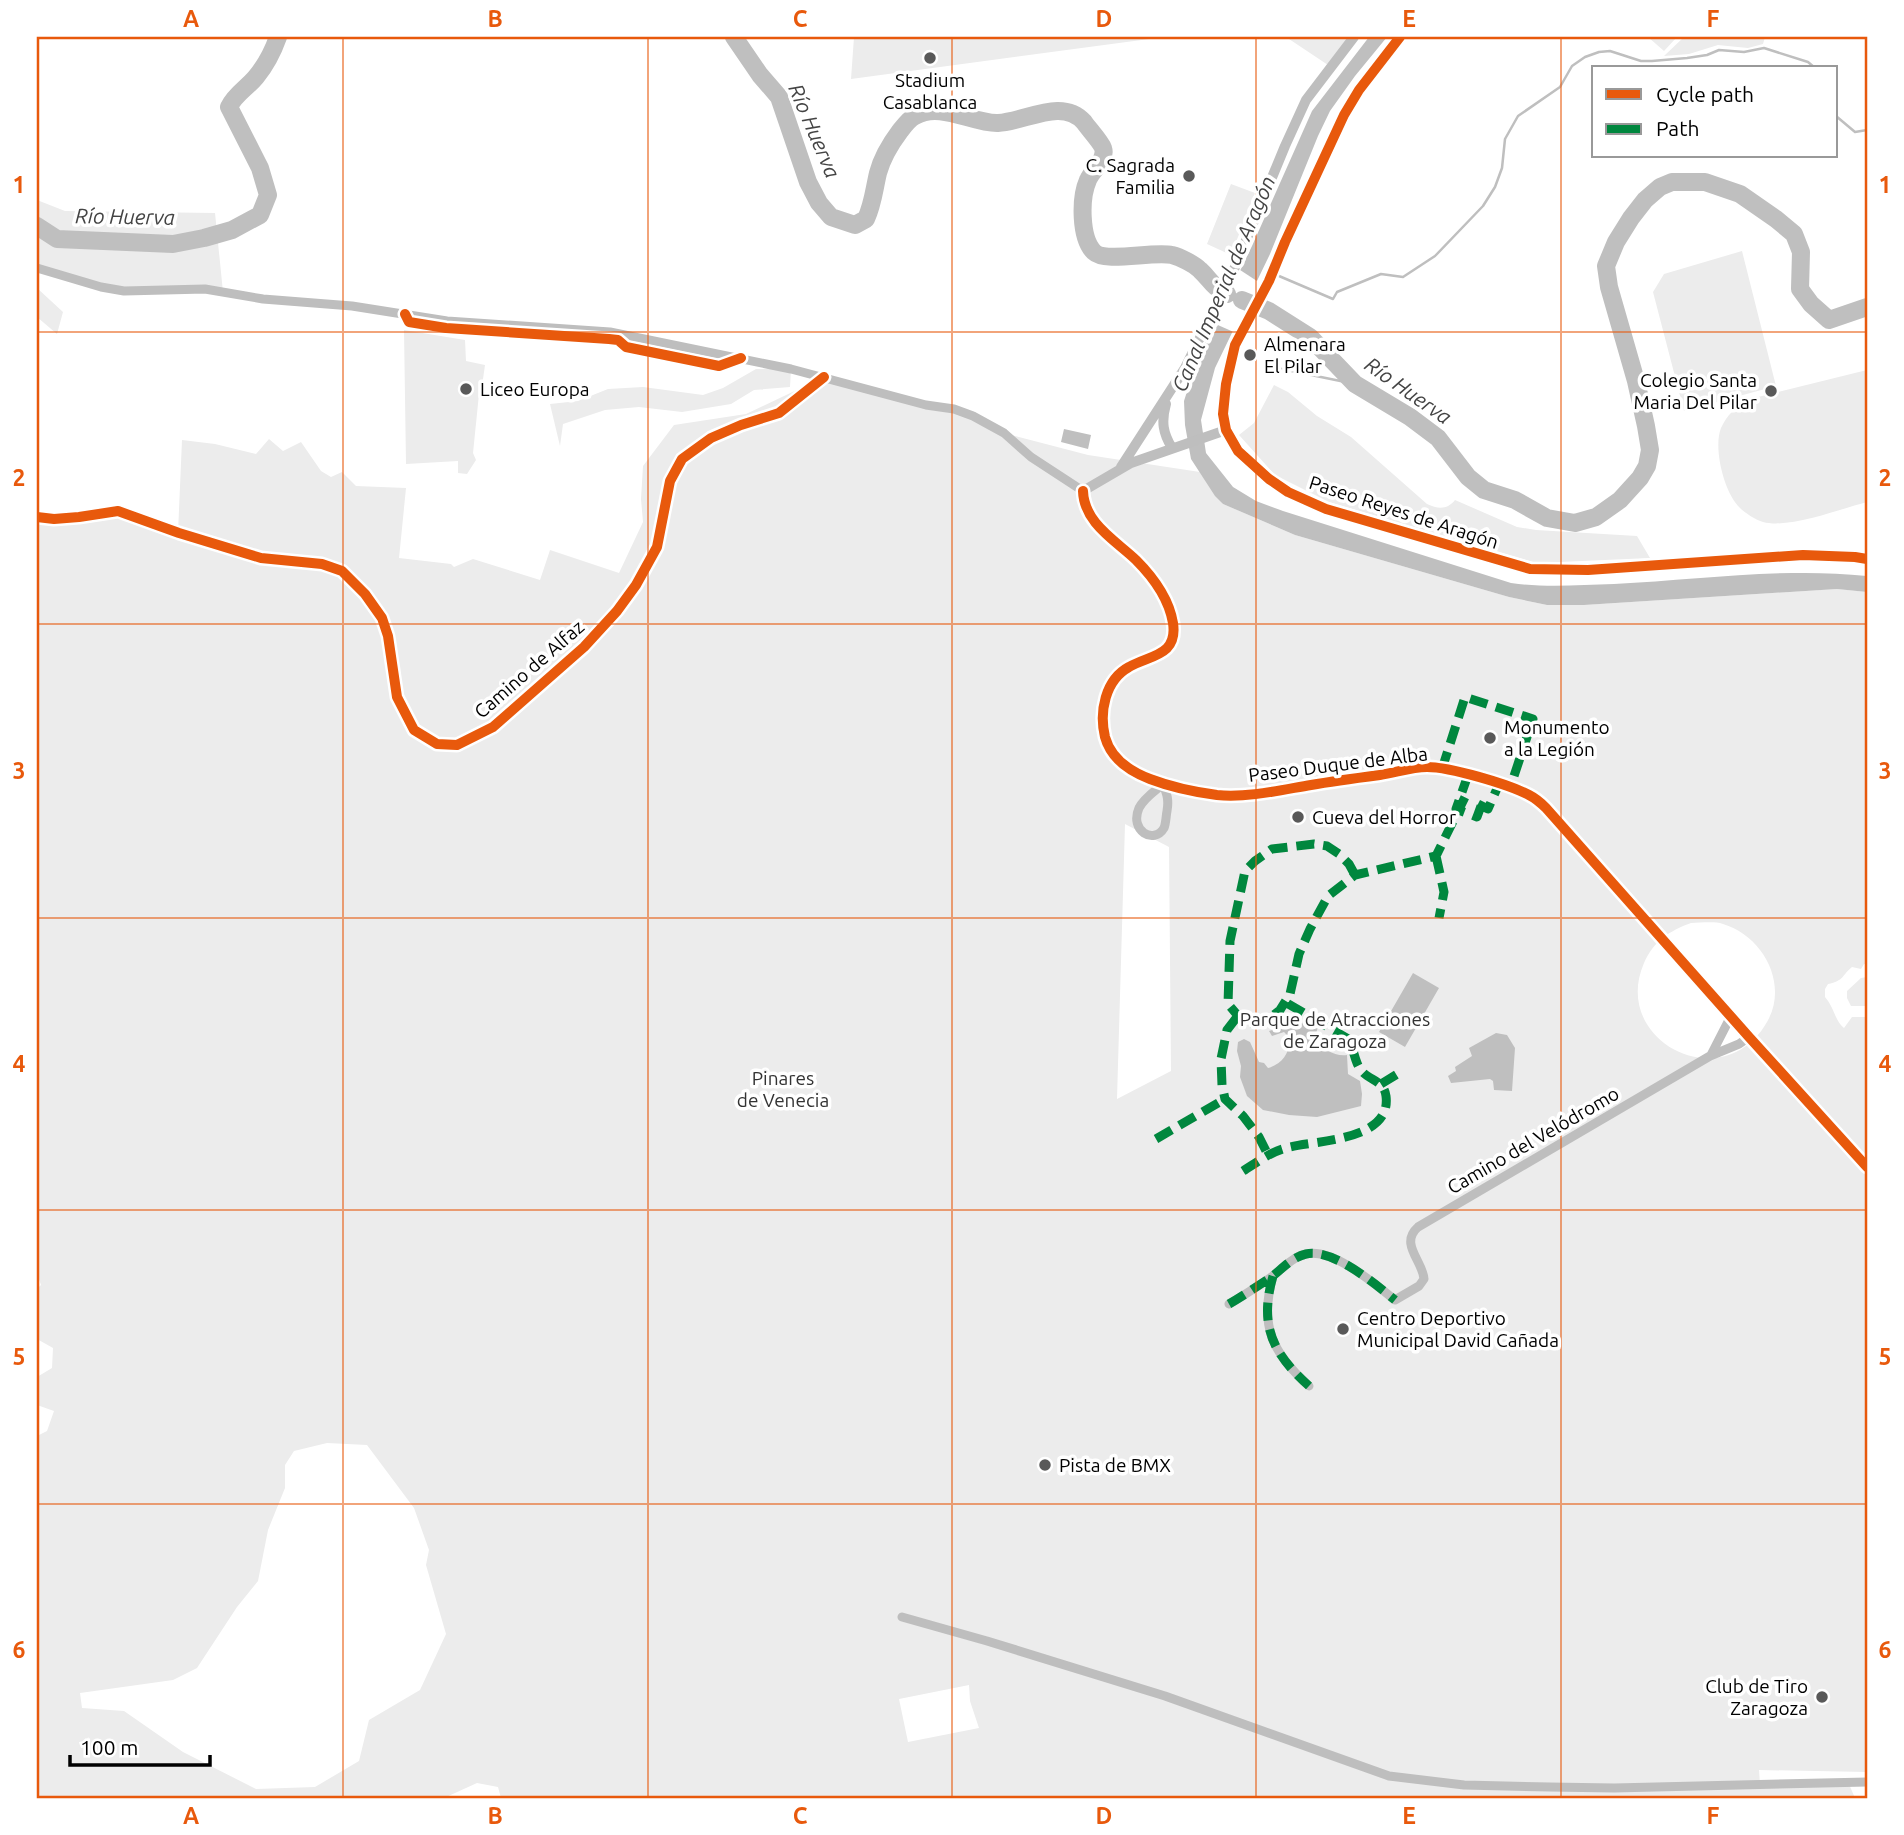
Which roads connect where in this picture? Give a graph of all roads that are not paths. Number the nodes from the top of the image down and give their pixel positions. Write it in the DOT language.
graph roads {
  1 [pos="1354,37"];
  2 [pos="1400,37"];
  3 [pos="37,268"];
  4 [pos="824,377"];
  5 [pos="1169,395"];
  6 [pos="1226,430"];
  7 [pos="1177,446"];
  8 [pos="1121,467"];
  9 [pos="1083,491"];
  10 [pos="37,517"];
  11 [pos="1867,559"];
  12 [pos="1163,784"];
  13 [pos="1183,789"];
  14 [pos="1169,801"];
  15 [pos="1731,1016"];
  16 [pos="1749,1037"];
  17 [pos="1710,1056"];
  18 [pos="1867,1167"];
  19 [pos="1273,1276"];
  20 [pos="1229,1304"];
  21 [pos="1310,1386"];
  22 [pos="902,1617"];
  23 [pos="1867,1782"];
  1 -- 5 [label="street"];
  2 -- 6 [label="street"];
  3 -- 4 [label="street"];
  4 -- 9 [label="street"];
  4 -- 10 [label="street, Camino de Alfaz"];
  5 -- 7 [label="street"];
  5 -- 8 [label="street"];
  6 -- 7 [label="street"];
  6 -- 11 [label="street, Paseo Reyes de Aragón"];
  7 -- 8 [label="street"];
  8 -- 9 [label="street"];
  9 -- 12 [label="street, Paseo Duque de Alba"];
  12 -- 13 [label="street, Paseo Duque de Alba"];
  12 -- 14 [label="street"];
  12 -- 14 [label="street"];
  13 -- 14 [label="street"];
  13 -- 15 [label="street, Paseo Duque de Alba"];
  15 -- 16 [label="street, Paseo Duque de Alba"];
  15 -- 17 [label="street"];
  16 -- 17 [label="street, Camino del Velódromo"];
  16 -- 18 [label="street, Paseo Duque de Alba"];
  17 -- 19 [label="street, Camino del Velódromo"];
  19 -- 20 [label="street"];
  19 -- 21 [label="street"];
  22 -- 23 [label="street"];
}
